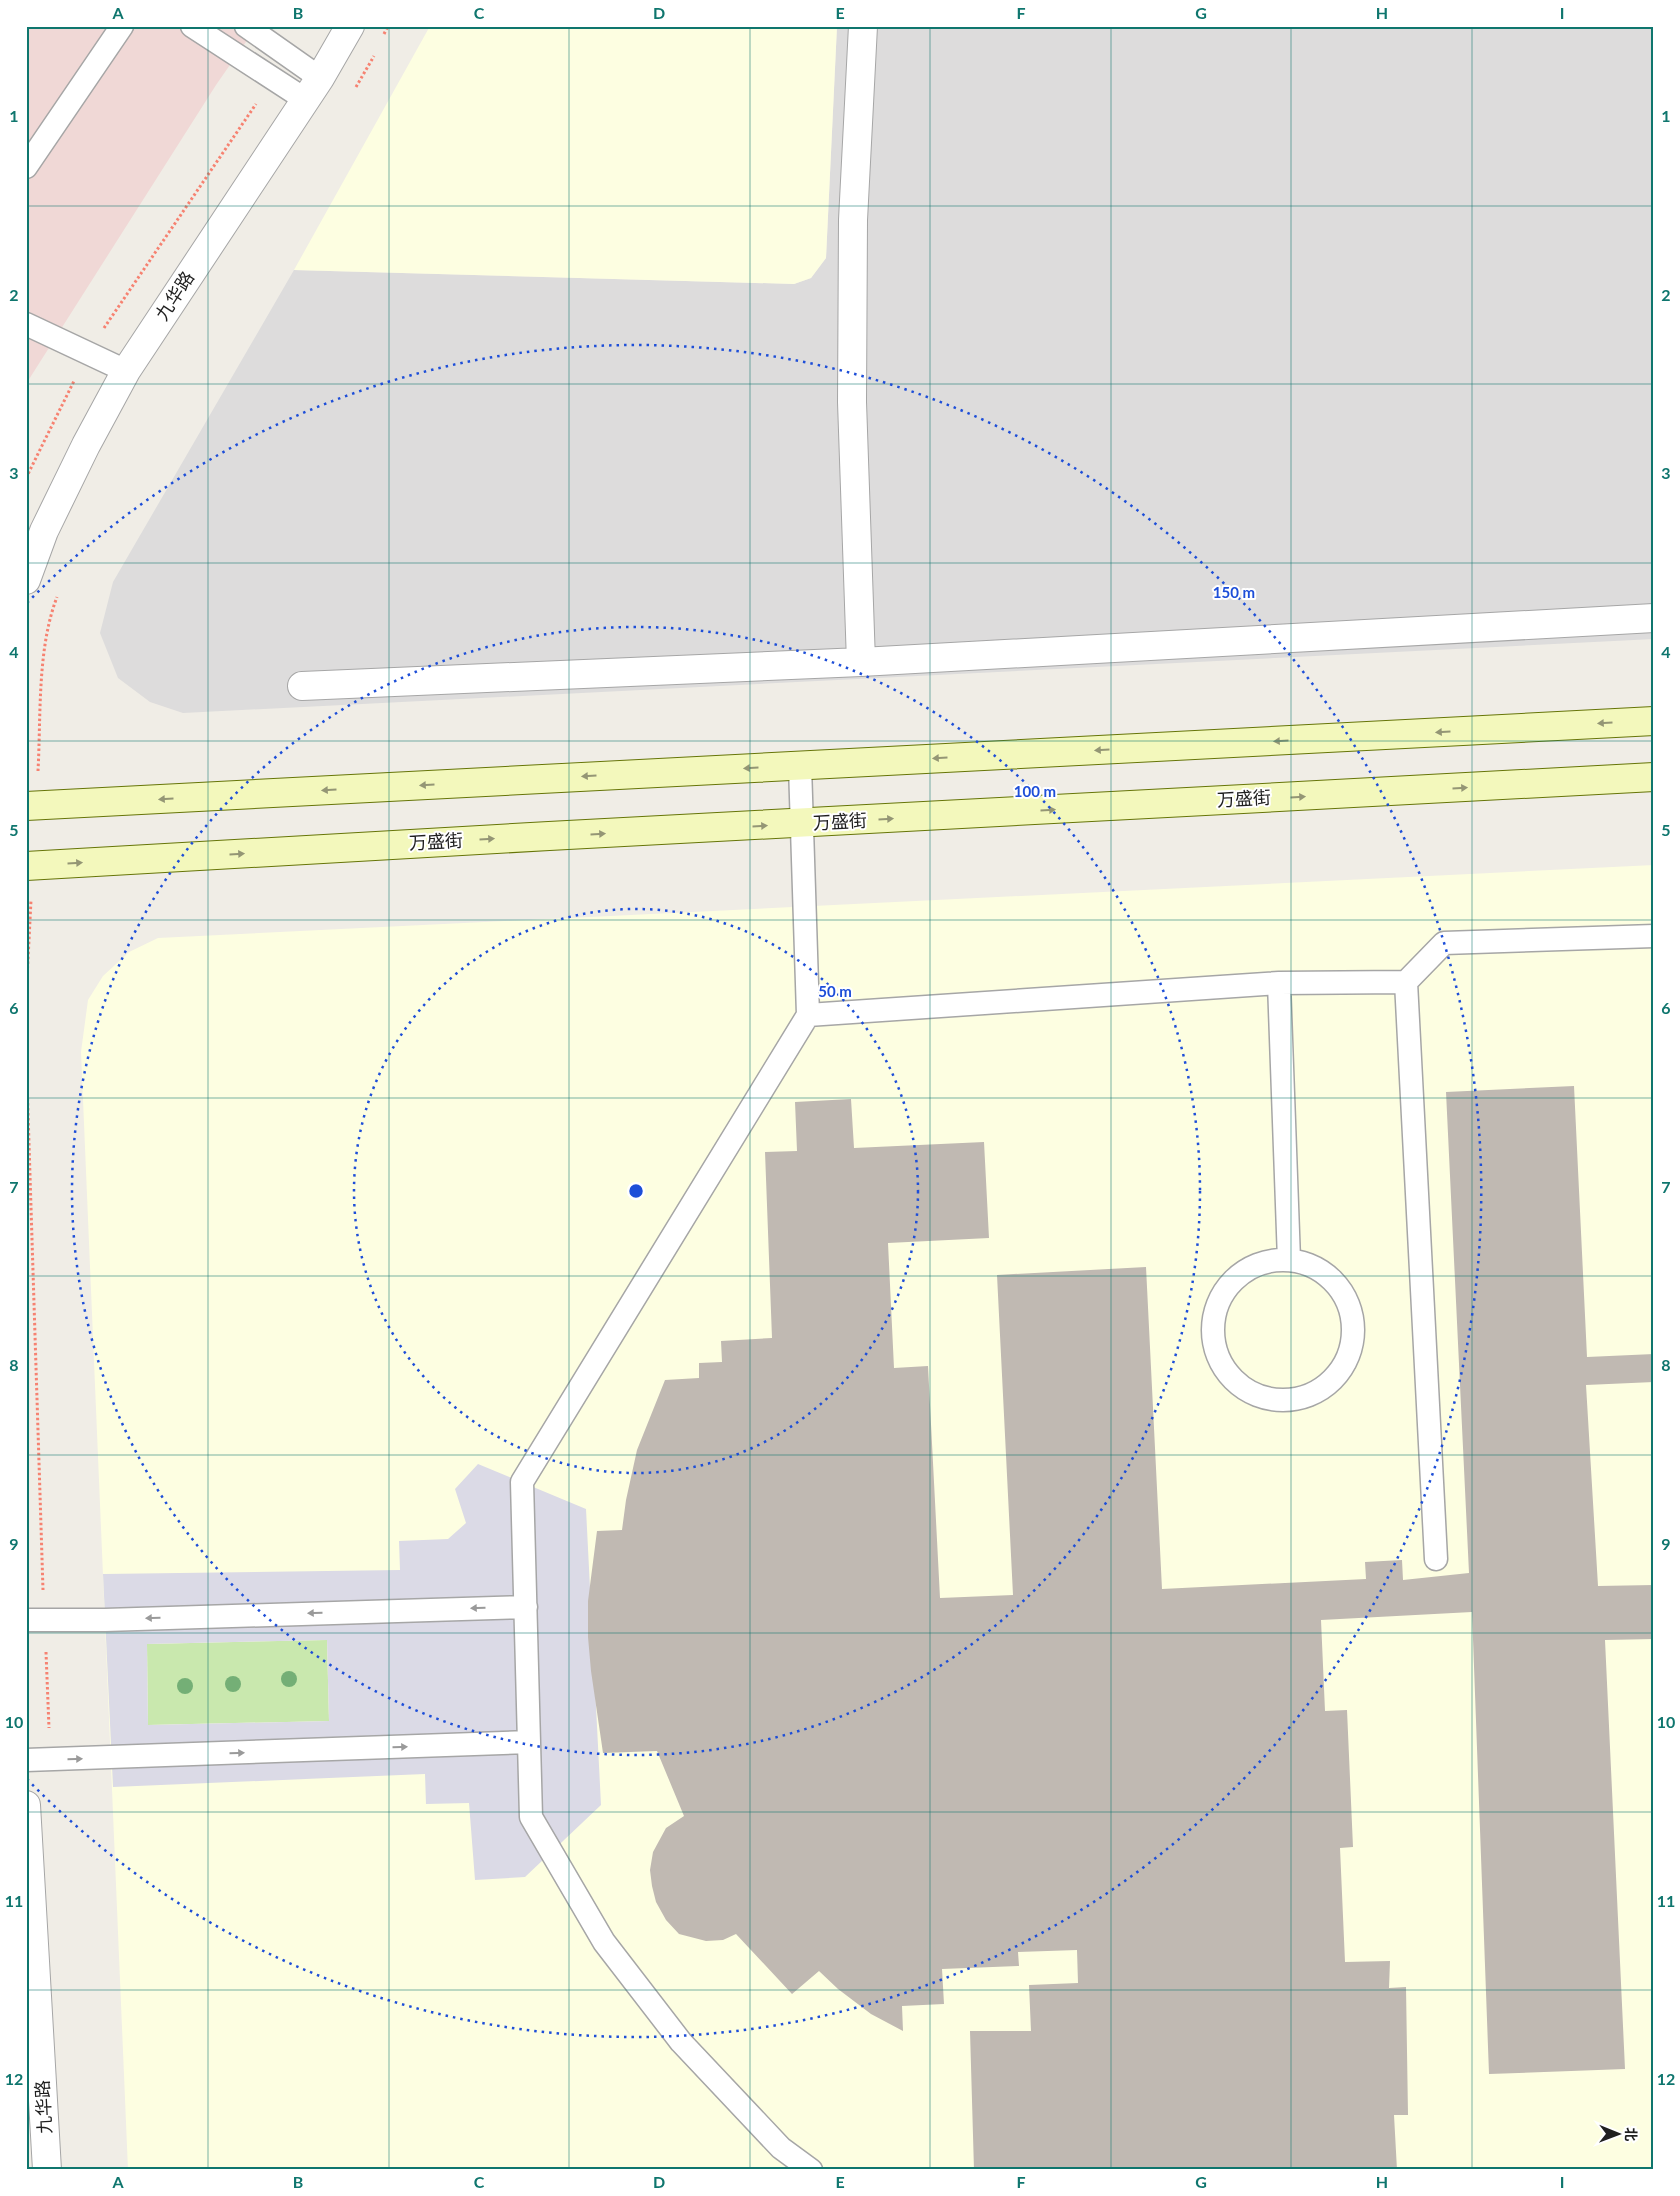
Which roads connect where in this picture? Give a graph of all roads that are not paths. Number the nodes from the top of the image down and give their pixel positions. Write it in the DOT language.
graph roads {
  1 [pos="122,26"];
  2 [pos="192,26"];
  3 [pos="246,26"];
  4 [pos="350,26"];
  5 [pos="863,26"];
  6 [pos="313,89"];
  7 [pos="26,167"];
  8 [pos="26,324"];
  9 [pos="126,371"];
  10 [pos="26,580"];
  11 [pos="1654,618"];
  12 [pos="861,662"];
  13 [pos="302,686"];
  14 [pos="1654,721"];
  15 [pos="800,766"];
  16 [pos="1654,777"];
  17 [pos="31,805"];
  18 [pos="802,824"];
  19 [pos="30,866"];
  20 [pos="1654,936"];
  21 [pos="1406,982"];
  22 [pos="1279,984"];
  23 [pos="808,1015"];
  24 [pos="1289,1260"];
  25 [pos="1436,1559"];
  26 [pos="526,1607"];
  27 [pos="26,1620"];
  28 [pos="529,1742"];
  29 [pos="26,1760"];
  30 [pos="26,1805"];
  31 [pos="47,2170"];
  32 [pos="811,2170"];
  1 -- 7 [label="lane"];
  2 -- 6 [label="lane"];
  3 -- 6 [label="lane"];
  4 -- 6 [label="street, 九华路"];
  5 -- 12 [label="street"];
  6 -- 9 [label="street, 九华路"];
  8 -- 9 [label="lane"];
  9 -- 10 [label="street, 九华路"];
  11 -- 12 [label="street"];
  12 -- 13 [label="street"];
  14 -- 15 [label="main road, one-way"];
  15 -- 17 [label="main road, one-way"];
  15 -- 18 [label="lane"];
  18 -- 16 [label="main road, 万盛街, one-way"];
  19 -- 18 [label="main road, 万盛街, one-way"];
  18 -- 23 [label="lane"];
  20 -- 21 [label="lane"];
  21 -- 22 [label="lane"];
  21 -- 25 [label="lane"];
  22 -- 23 [label="lane"];
  22 -- 24 [label="lane"];
  23 -- 26 [label="lane"];
  24 -- 24 [label="lane"];
  26 -- 27 [label="lane, one-way"];
  26 -- 28 [label="lane"];
  29 -- 28 [label="lane, one-way"];
  28 -- 32 [label="lane"];
  30 -- 31 [label="street, 九华路"];
}
